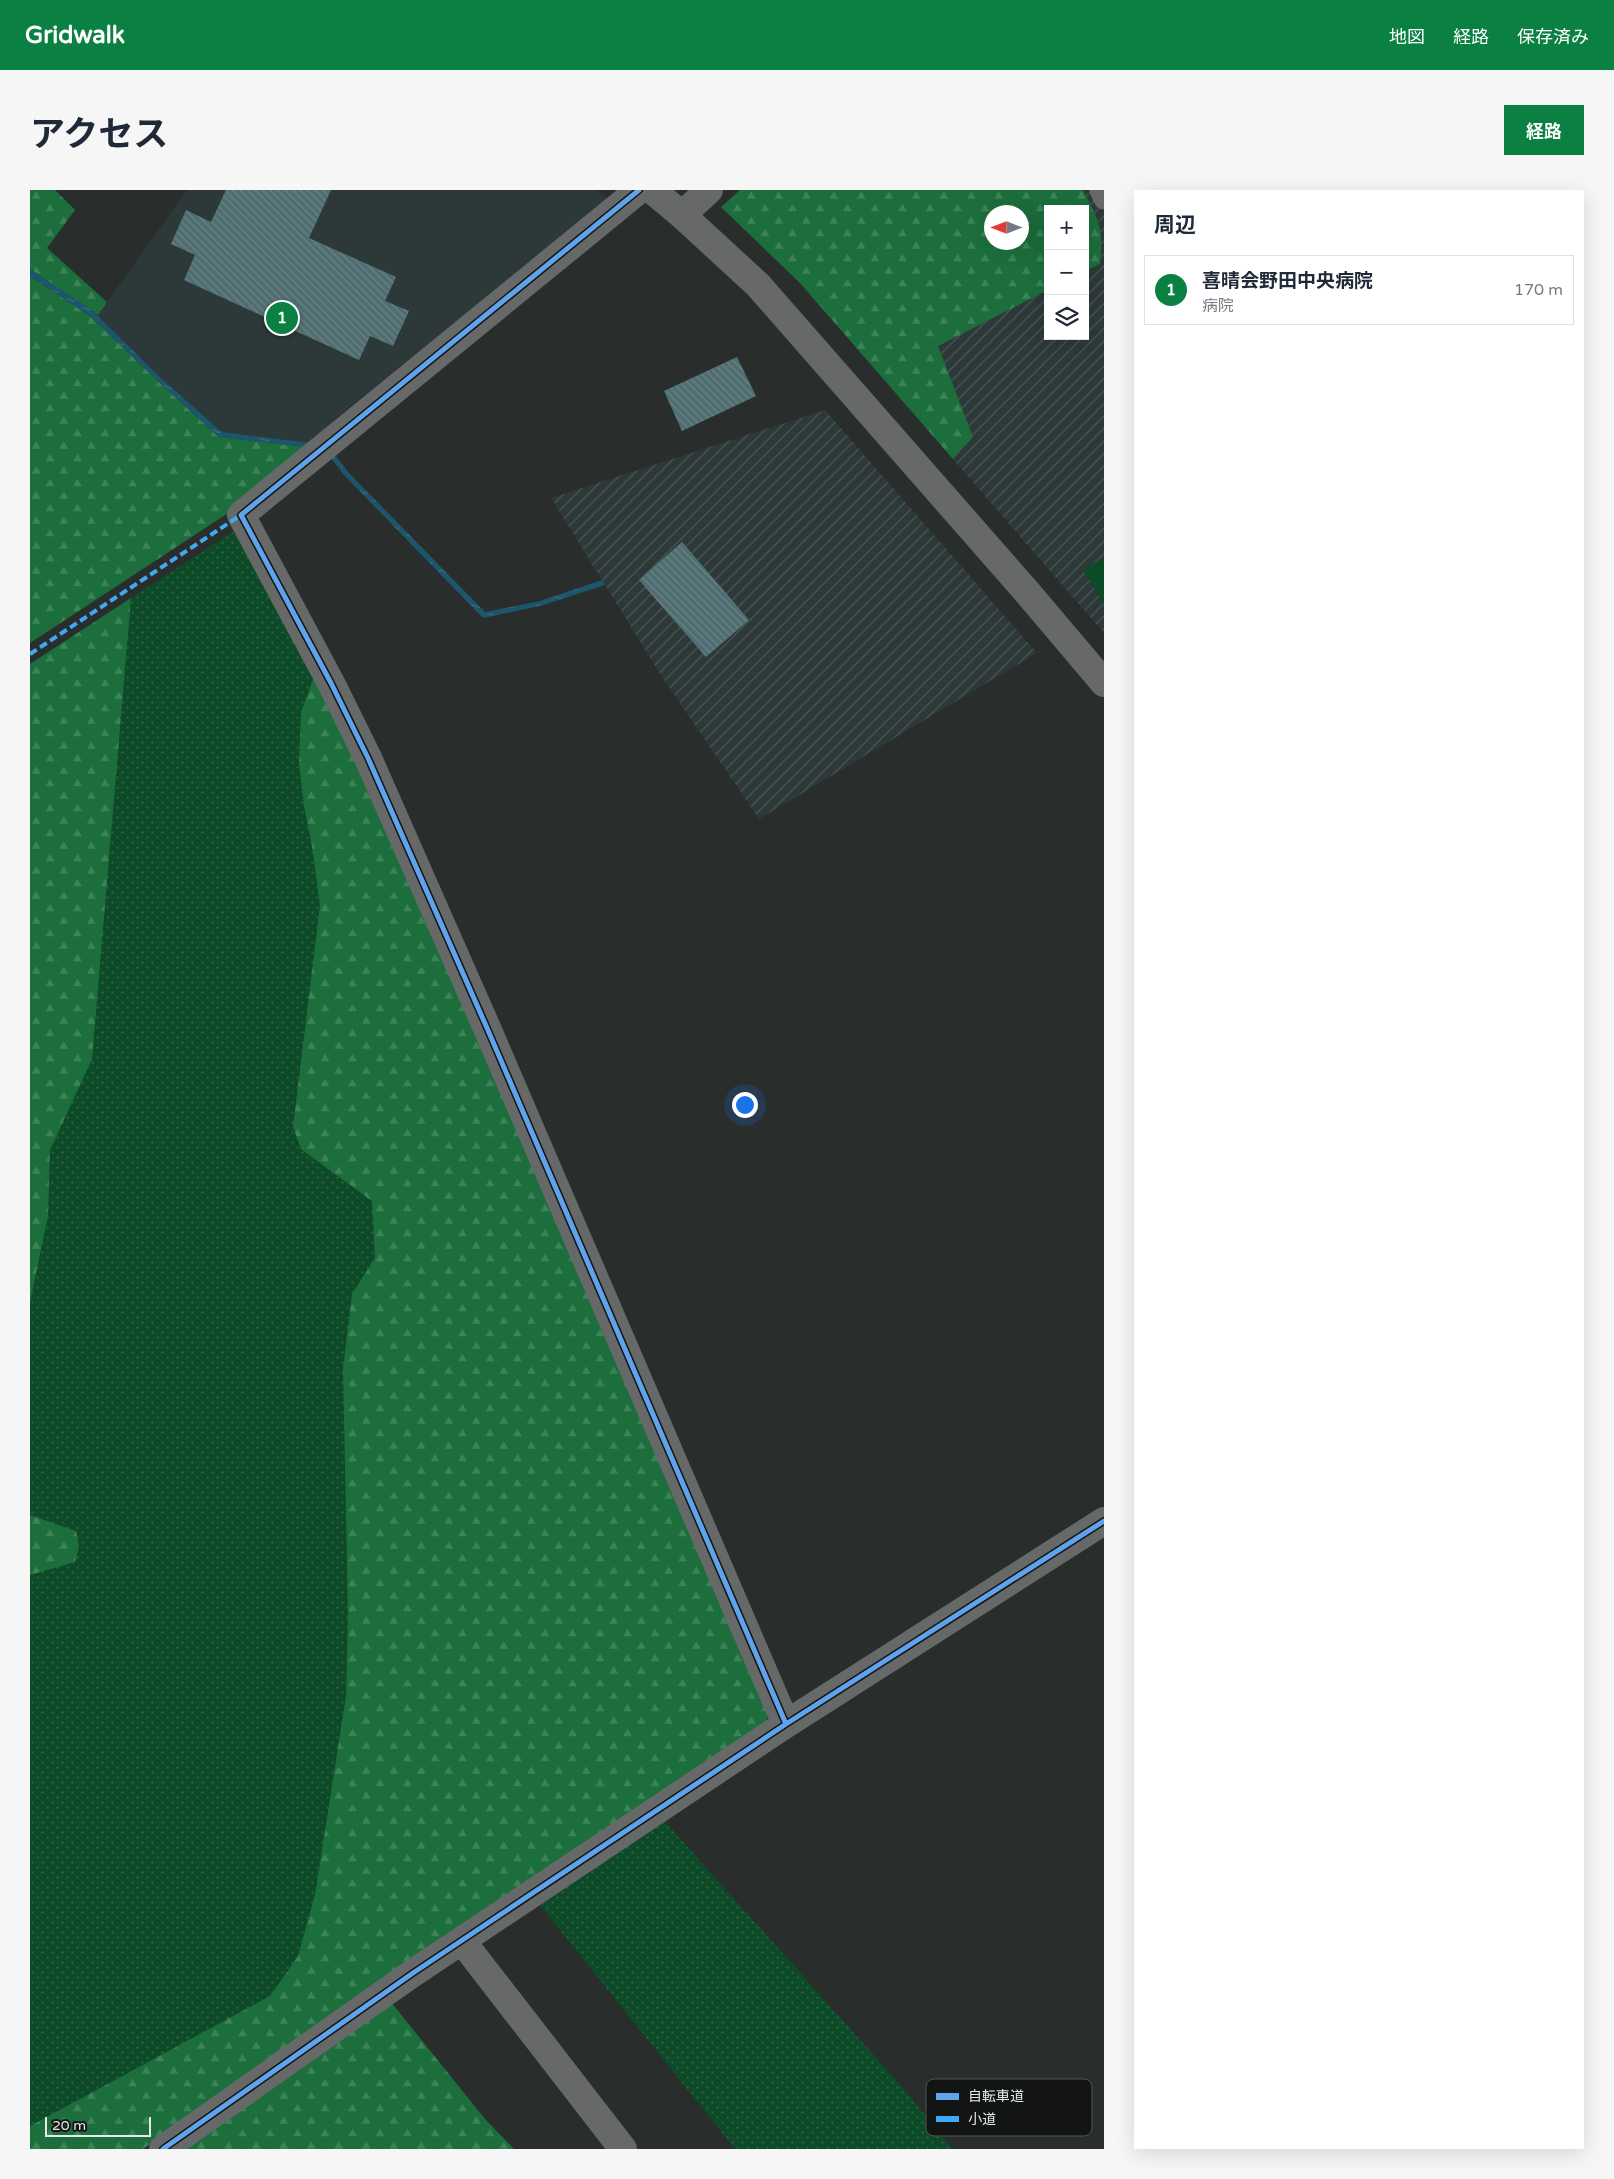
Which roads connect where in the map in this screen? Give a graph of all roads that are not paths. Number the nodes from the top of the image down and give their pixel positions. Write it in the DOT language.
graph roads {
  1 [pos="639,190"];
  2 [pos="652,190"];
  3 [pos="709,190"];
  4 [pos="1100,190"];
  5 [pos="1104,199"];
  6 [pos="682,215"];
  7 [pos="1104,683"];
  8 [pos="1104,1521"];
  9 [pos="786,1724"];
  10 [pos="462,1941"];
  11 [pos="163,2149"];
  12 [pos="623,2149"];
  1 -- 9 [label="street"];
  2 -- 6 [label="street"];
  3 -- 6 [label="street"];
  4 -- 5 [label="lane"];
  6 -- 7 [label="street"];
  8 -- 9 [label="street"];
  9 -- 10 [label="street"];
  10 -- 11 [label="street"];
  10 -- 12 [label="street"];
}
